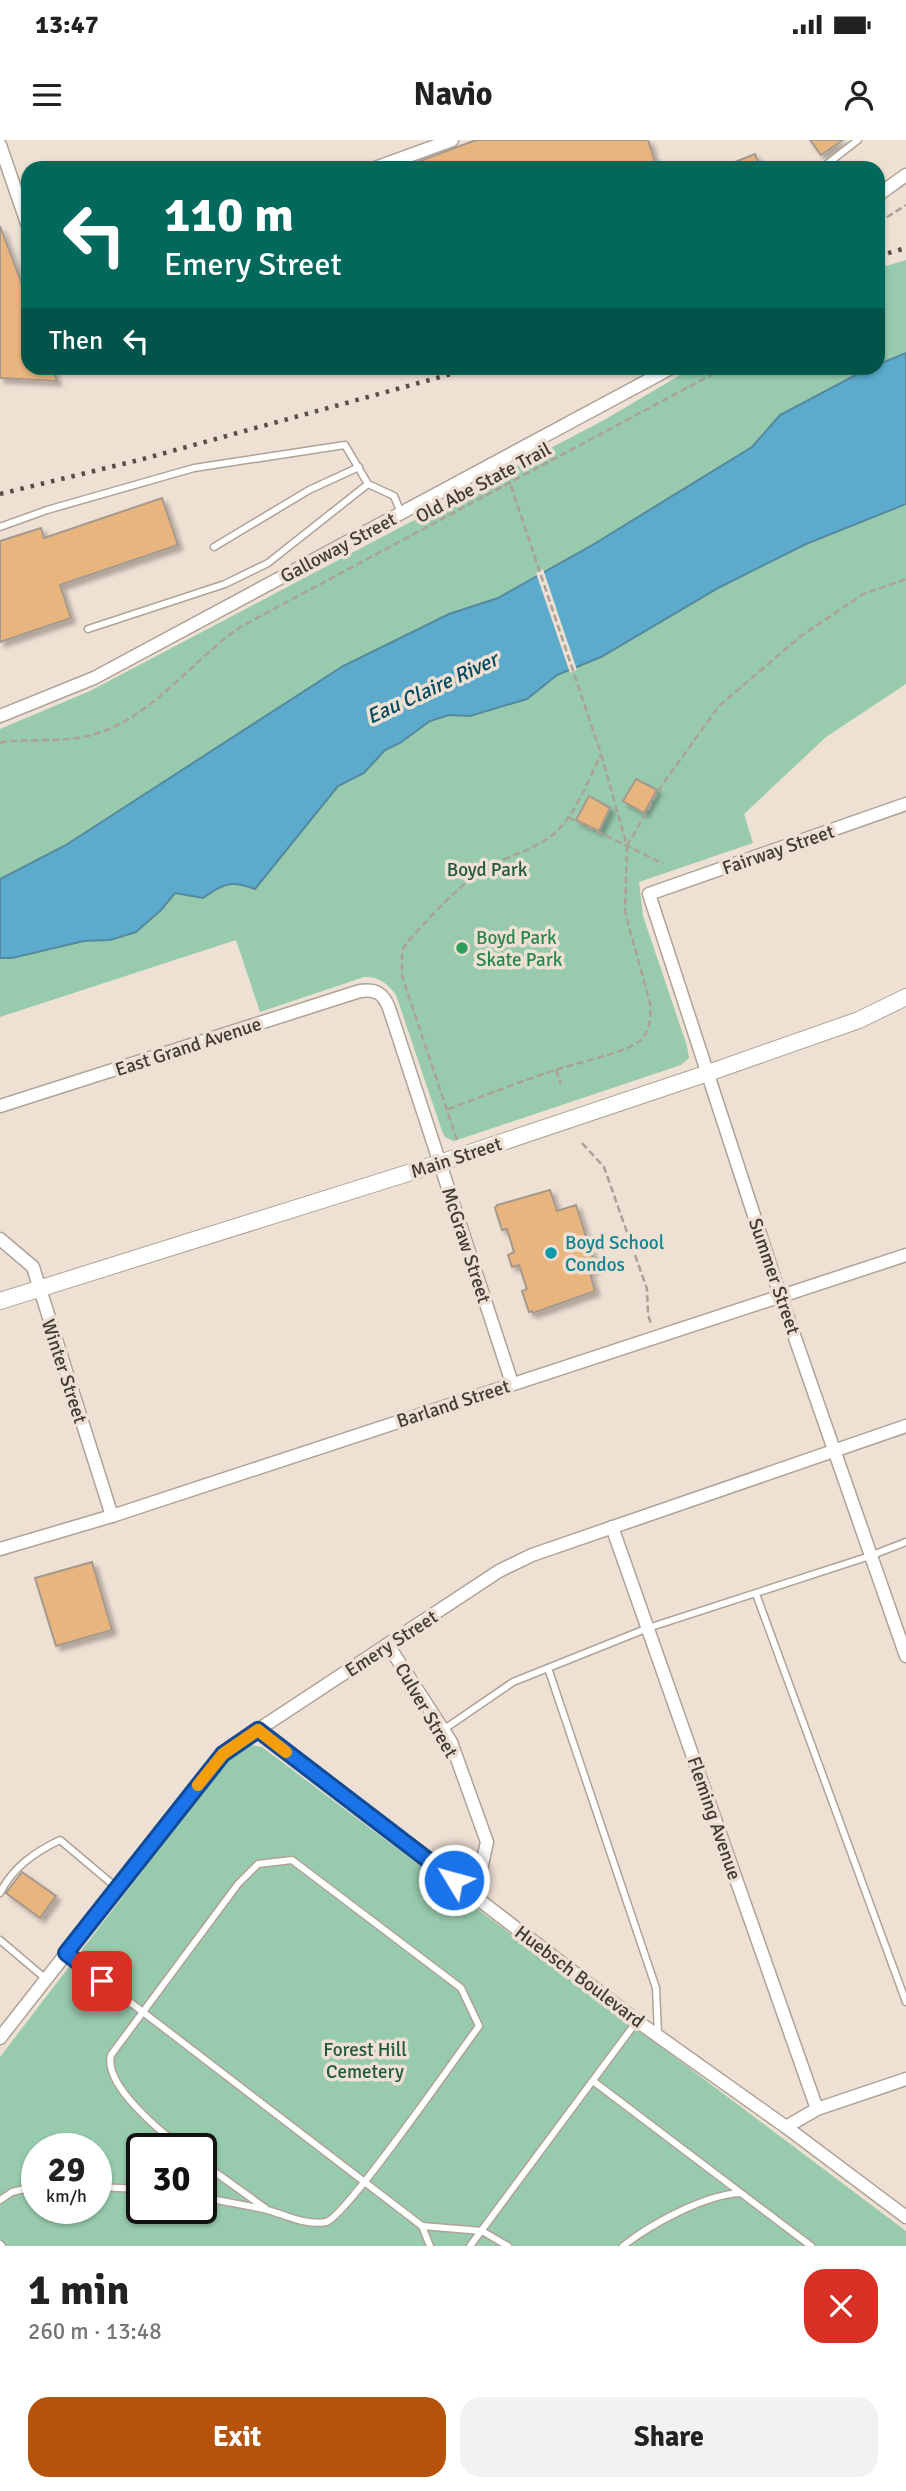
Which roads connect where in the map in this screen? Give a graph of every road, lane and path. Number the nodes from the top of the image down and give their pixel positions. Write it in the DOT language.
graph roads {
  1 [pos="452,140"];
  2 [pos="858,140"];
  3 [pos="0,145"];
  4 [pos="394,161"];
  5 [pos="831,161"];
  6 [pos="906,175"];
  7 [pos="885,190"];
  8 [pos="906,205"];
  9 [pos="21,206"];
  10 [pos="885,218"];
  11 [pos="658,375"];
  12 [pos="711,375"];
  13 [pos="359,467"];
  14 [pos="510,483"];
  15 [pos="368,484"];
  16 [pos="401,513"];
  17 [pos="0,527"];
  18 [pos="214,547"];
  19 [pos="906,579"];
  20 [pos="88,629"];
  21 [pos="0,716"];
  22 [pos="0,743"];
  23 [pos="601,752"];
  24 [pos="906,804"];
  25 [pos="568,817"];
  26 [pos="627,846"];
  27 [pos="664,864"];
  28 [pos="649,894"];
  29 [pos="377,991"];
  30 [pos="906,997"];
  31 [pos="556,1070"];
  32 [pos="708,1073"];
  33 [pos="561,1084"];
  34 [pos="0,1106"];
  35 [pos="448,1109"];
  36 [pos="457,1140"];
  37 [pos="582,1143"];
  38 [pos="440,1163"];
  39 [pos="0,1240"];
  40 [pos="906,1255"];
  41 [pos="40,1289"];
  42 [pos="780,1296"];
  43 [pos="0,1301"];
  44 [pos="655,1336"];
  45 [pos="512,1383"];
  46 [pos="906,1426"];
  47 [pos="836,1451"];
  48 [pos="111,1516"];
  49 [pos="612,1527"];
  50 [pos="906,1542"];
  51 [pos="0,1549"];
  52 [pos="870,1556"];
  53 [pos="756,1594"];
  54 [pos="649,1628"];
  55 [pos="388,1645"];
  56 [pos="906,1656"];
  57 [pos="548,1668"];
  58 [pos="258,1730"];
  59 [pos="443,1730"];
  60 [pos="117,1888"];
  61 [pos="0,1892"];
  62 [pos="475,1896"];
  63 [pos="0,1940"];
  64 [pos="66,1953"];
  65 [pos="46,1979"];
  66 [pos="906,2002"];
  67 [pos="142,2011"];
  68 [pos="637,2021"];
  69 [pos="658,2036"];
  70 [pos="0,2038"];
  71 [pos="906,2079"];
  72 [pos="593,2081"];
  73 [pos="817,2109"];
  74 [pos="786,2127"];
  75 [pos="165,2133"];
  76 [pos="217,2174"];
  77 [pos="365,2181"];
  78 [pos="21,2190"];
  79 [pos="740,2193"];
  80 [pos="0,2200"];
  81 [pos="217,2200"];
  82 [pos="267,2210"];
  83 [pos="906,2217"];
  84 [pos="422,2226"];
  85 [pos="482,2231"];
  86 [pos="808,2245"];
  87 [pos="430,2246"];
  88 [pos="470,2246"];
  89 [pos="508,2246"];
  90 [pos="623,2246"];
  1 -- 4 [label="street"];
  2 -- 5 [label="lane"];
  3 -- 9 [label="street"];
  6 -- 7 [label="street"];
  8 -- 10 [label="path"];
  11 -- 16 [label="street, Galloway Street"];
  12 -- 14 [label="path, Old Abe State Trail"];
  13 -- 15 [label="lane"];
  13 -- 17 [label="lane"];
  13 -- 18 [label="lane"];
  14 -- 22 [label="path, Old Abe State Trail"];
  14 -- 23 [label="path"];
  15 -- 16 [label="lane"];
  15 -- 20 [label="lane"];
  16 -- 21 [label="street, Galloway Street"];
  19 -- 26 [label="path"];
  23 -- 25 [label="path"];
  23 -- 26 [label="path"];
  24 -- 28 [label="street, Fairway Street"];
  25 -- 26 [label="path"];
  25 -- 35 [label="path"];
  26 -- 27 [label="path"];
  26 -- 31 [label="path"];
  28 -- 32 [label="street, Summer Street"];
  29 -- 34 [label="street, East Grand Avenue"];
  29 -- 38 [label="street, McGraw Street"];
  30 -- 32 [label="street, Main Street"];
  31 -- 33 [label="path"];
  31 -- 35 [label="path"];
  32 -- 38 [label="street, Main Street"];
  32 -- 42 [label="street, Summer Street"];
  35 -- 36 [label="path"];
  37 -- 44 [label="path"];
  38 -- 41 [label="street, Main Street"];
  38 -- 45 [label="street, McGraw Street"];
  39 -- 41 [label="street, Winter Street"];
  40 -- 42 [label="street, Barland Street"];
  41 -- 43 [label="street, Main Street"];
  41 -- 48 [label="street, Winter Street"];
  42 -- 44 [label="street, Barland Street"];
  42 -- 47 [label="street, Summer Street"];
  44 -- 45 [label="street, Barland Street"];
  45 -- 48 [label="street, Barland Street"];
  46 -- 47 [label="street, Emery Street"];
  47 -- 49 [label="street, Emery Street"];
  47 -- 52 [label="street, Summer Street"];
  48 -- 51 [label="street, Barland Street"];
  49 -- 54 [label="street, Fleming Avenue"];
  49 -- 55 [label="street, Emery Street"];
  50 -- 52 [label="lane"];
  52 -- 53 [label="lane"];
  52 -- 56 [label="street, Summer Street"];
  53 -- 54 [label="lane"];
  53 -- 66 [label="lane"];
  54 -- 57 [label="lane"];
  54 -- 73 [label="street, Fleming Avenue"];
  55 -- 58 [label="street, Emery Street"];
  55 -- 59 [label="street, Culver Street"];
  57 -- 59 [label="lane"];
  57 -- 69 [label="lane"];
  58 -- 60 [label="street, Emery Street"];
  58 -- 62 [label="street, Huebsch Boulevard"];
  59 -- 62 [label="street, Culver Street"];
  60 -- 61 [label="lane"];
  60 -- 64 [label="street, Emery Street"];
  62 -- 68 [label="street, Huebsch Boulevard"];
  63 -- 65 [label="lane"];
  64 -- 65 [label="street, Emery Street"];
  64 -- 67 [label="lane"];
  65 -- 70 [label="street, Emery Street"];
  67 -- 75 [label="lane"];
  67 -- 77 [label="lane"];
  67 -- 77 [label="lane"];
  68 -- 69 [label="street, Huebsch Boulevard"];
  68 -- 72 [label="lane"];
  69 -- 74 [label="street, Huebsch Boulevard"];
  71 -- 73 [label="street"];
  72 -- 79 [label="lane"];
  72 -- 85 [label="lane"];
  73 -- 74 [label="street"];
  74 -- 83 [label="street, Huebsch Boulevard"];
  76 -- 82 [label="lane"];
  77 -- 82 [label="lane"];
  77 -- 84 [label="lane"];
  78 -- 80 [label="lane"];
  79 -- 86 [label="lane"];
  79 -- 90 [label="lane"];
  81 -- 82 [label="lane"];
  84 -- 85 [label="lane"];
  84 -- 87 [label="lane"];
  85 -- 88 [label="lane"];
  85 -- 89 [label="lane"];
}
